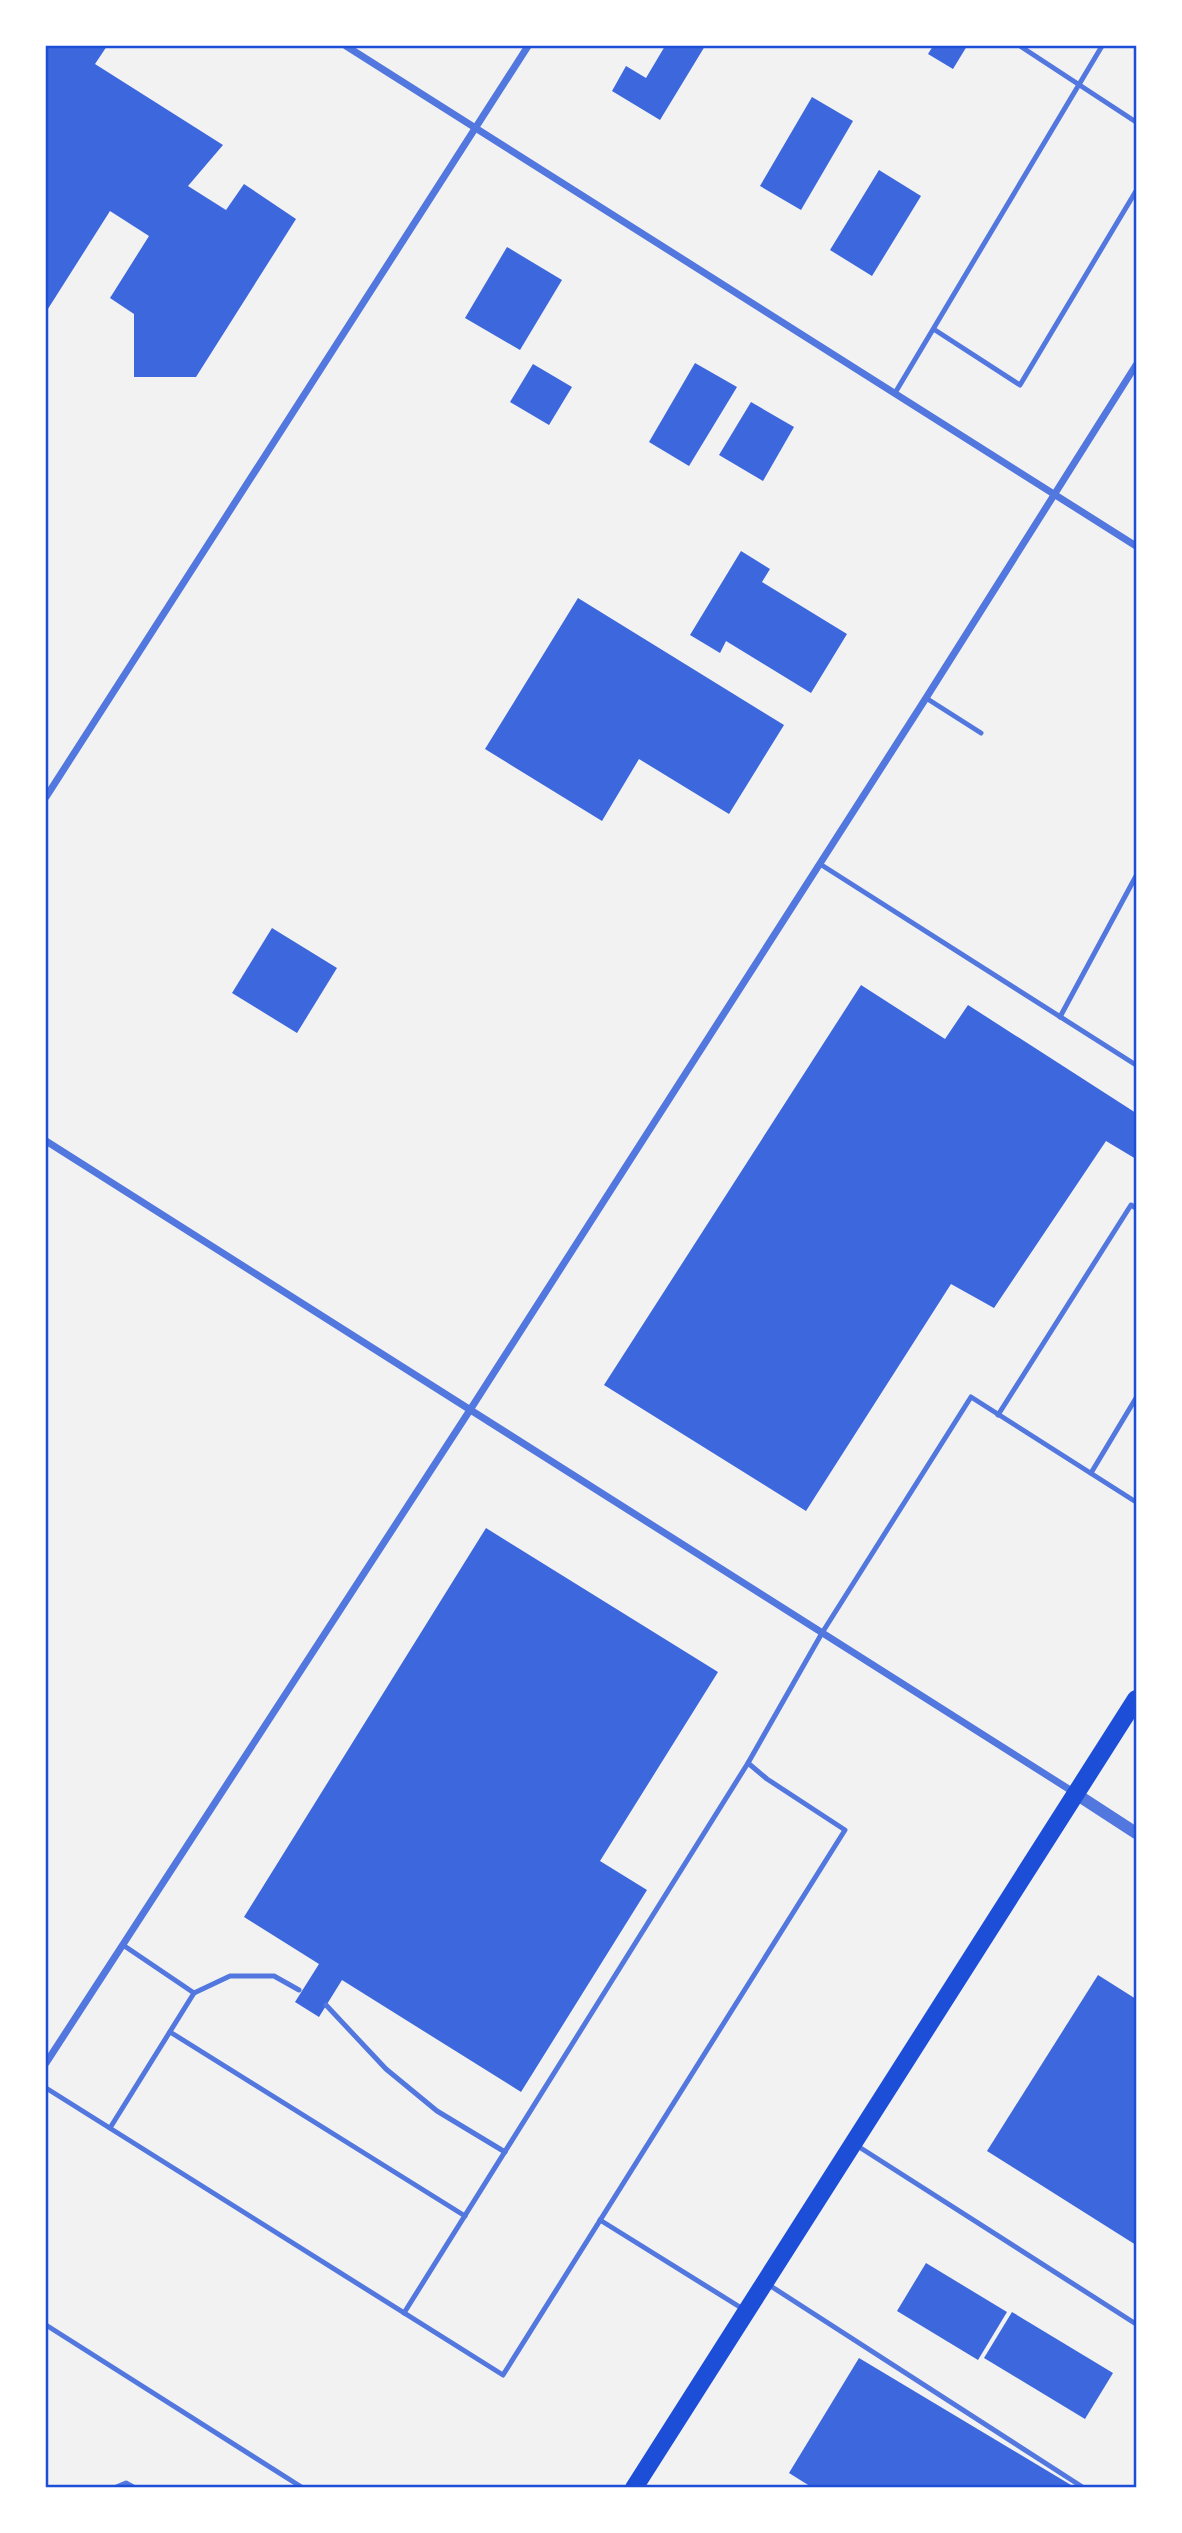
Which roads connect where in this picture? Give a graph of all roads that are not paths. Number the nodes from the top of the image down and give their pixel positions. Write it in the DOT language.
graph roads {
  1 [pos="346,46"];
  2 [pos="528,46"];
  3 [pos="1020,46"];
  4 [pos="1102,46"];
  5 [pos="1079,84"];
  6 [pos="1136,122"];
  7 [pos="475,128"];
  8 [pos="1136,191"];
  9 [pos="935,330"];
  10 [pos="1136,365"];
  11 [pos="895,393"];
  12 [pos="1055,494"];
  13 [pos="1136,546"];
  14 [pos="926,698"];
  15 [pos="981,733"];
  16 [pos="46,797"];
  17 [pos="820,864"];
  18 [pos="1136,876"];
  19 [pos="1060,1017"];
  20 [pos="1136,1065"];
  21 [pos="46,1141"];
  22 [pos="1136,1208"];
  23 [pos="1136,1398"];
  24 [pos="470,1410"];
  25 [pos="998,1415"];
  26 [pos="1091,1473"];
  27 [pos="1136,1502"];
  28 [pos="822,1633"];
  29 [pos="1136,1699"];
  30 [pos="748,1763"];
  31 [pos="1076,1794"];
  32 [pos="1136,1833"];
  33 [pos="122,1945"];
  34 [pos="299,1990"];
  35 [pos="194,1993"];
  36 [pos="326,2005"];
  37 [pos="170,2032"];
  38 [pos="46,2063"];
  39 [pos="46,2088"];
  40 [pos="110,2128"];
  41 [pos="853,2143"];
  42 [pos="505,2152"];
  43 [pos="465,2217"];
  44 [pos="600,2220"];
  45 [pos="764,2282"];
  46 [pos="746,2311"];
  47 [pos="404,2313"];
  48 [pos="1136,2324"];
  49 [pos="46,2325"];
  50 [pos="114,2487"];
  51 [pos="135,2487"];
  52 [pos="303,2487"];
  53 [pos="634,2487"];
  54 [pos="1084,2487"];
  1 -- 7 [label="street"];
  2 -- 7 [label="street"];
  3 -- 5 [label="lane"];
  4 -- 5 [label="lane"];
  5 -- 6 [label="lane"];
  5 -- 9 [label="lane"];
  7 -- 11 [label="street"];
  7 -- 16 [label="street"];
  8 -- 9 [label="lane"];
  9 -- 11 [label="lane"];
  10 -- 12 [label="street"];
  11 -- 12 [label="street"];
  12 -- 13 [label="street"];
  12 -- 14 [label="street"];
  14 -- 15 [label="lane"];
  14 -- 17 [label="street"];
  17 -- 19 [label="lane"];
  17 -- 24 [label="street"];
  18 -- 19 [label="lane"];
  19 -- 20 [label="lane"];
  21 -- 24 [label="street"];
  22 -- 25 [label="lane"];
  23 -- 26 [label="lane"];
  24 -- 28 [label="street"];
  24 -- 33 [label="street"];
  25 -- 26 [label="lane"];
  25 -- 28 [label="lane"];
  26 -- 27 [label="lane"];
  28 -- 30 [label="lane"];
  28 -- 31 [label="street"];
  29 -- 31 [label="main road"];
  30 -- 42 [label="lane"];
  30 -- 44 [label="lane"];
  31 -- 32 [label="street"];
  31 -- 41 [label="main road"];
  33 -- 35 [label="lane"];
  33 -- 38 [label="street"];
  34 -- 35 [label="lane"];
  35 -- 37 [label="lane"];
  36 -- 42 [label="lane"];
  37 -- 40 [label="lane"];
  37 -- 43 [label="lane"];
  39 -- 40 [label="lane"];
  40 -- 47 [label="lane"];
  41 -- 45 [label="main road"];
  41 -- 48 [label="lane"];
  42 -- 43 [label="lane"];
  43 -- 47 [label="lane"];
  44 -- 46 [label="lane"];
  44 -- 47 [label="lane"];
  45 -- 46 [label="main road"];
  45 -- 54 [label="lane"];
  46 -- 53 [label="main road"];
  49 -- 52 [label="lane"];
  50 -- 51 [label="lane"];
}
